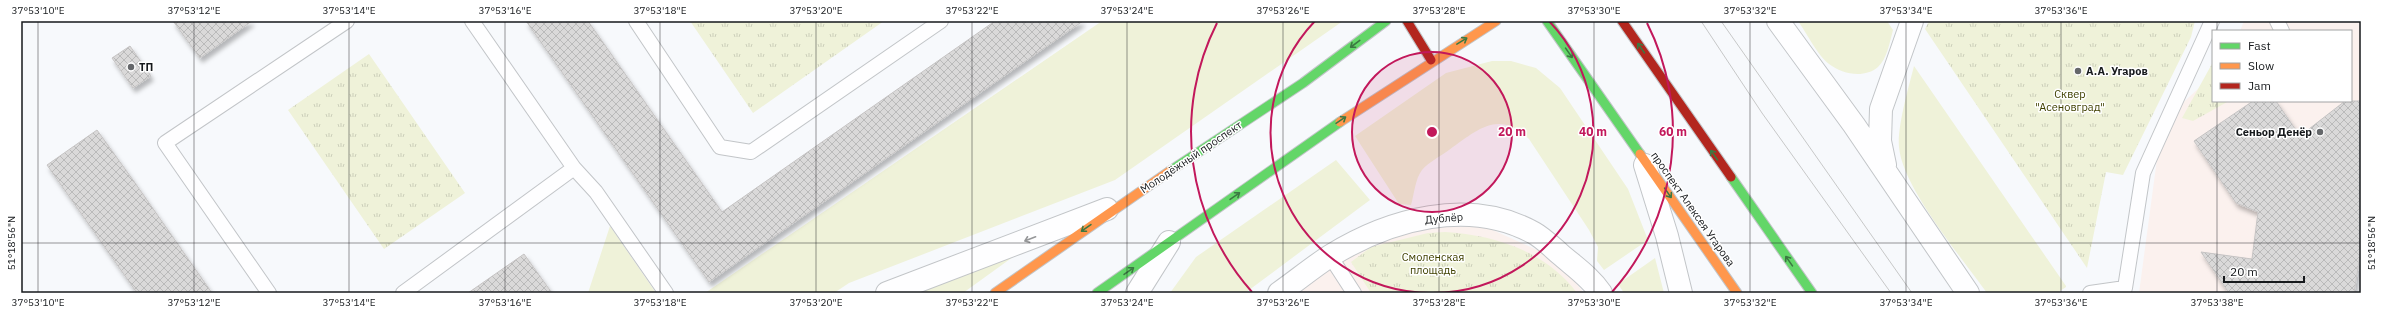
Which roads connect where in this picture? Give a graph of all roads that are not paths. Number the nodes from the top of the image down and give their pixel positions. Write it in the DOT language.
graph roads {
  1 [pos="347,21"];
  2 [pos="472,21"];
  3 [pos="636,21"];
  4 [pos="941,21"];
  5 [pos="1386,21"];
  6 [pos="1407,21"];
  7 [pos="1496,21"];
  8 [pos="1547,21"];
  9 [pos="1622,21"];
  10 [pos="1778,21"];
  11 [pos="1912,21"];
  12 [pos="2212,21"];
  13 [pos="2277,21"];
  14 [pos="2282,30"];
  15 [pos="1431,60"];
  16 [pos="1642,156"];
  17 [pos="574,168"];
  18 [pos="1886,172"];
  19 [pos="1119,205"];
  20 [pos="1169,242"];
  21 [pos="1330,256"];
  22 [pos="2124,291"];
  23 [pos="269,293"];
  24 [pos="403,293"];
  25 [pos="666,293"];
  26 [pos="887,293"];
  27 [pos="995,293"];
  28 [pos="1097,293"];
  29 [pos="1137,293"];
  30 [pos="1279,293"];
  31 [pos="1354,293"];
  32 [pos="1601,293"];
  33 [pos="1681,293"];
  34 [pos="1737,293"];
  35 [pos="1812,293"];
  36 [pos="1968,293"];
  37 [pos="2090,293"];
  1 -- 23 [label="lane"];
  2 -- 17 [label="lane"];
  3 -- 4 [label="lane"];
  5 -- 19 [label="main road, Молодёжный проспект, one-way"];
  6 -- 15 [label="main road"];
  15 -- 7 [label="main road, one-way"];
  8 -- 16 [label="main road, проспект Алексея Угарова, one-way"];
  35 -- 9 [label="main road, one-way"];
  10 -- 18 [label="street"];
  11 -- 18 [label="street"];
  12 -- 22 [label="lane"];
  13 -- 14 [label="lane"];
  20 -- 15 [label="main road, one-way"];
  16 -- 33 [label="street"];
  16 -- 34 [label="main road, проспект Алексея Угарова, one-way"];
  17 -- 24 [label="lane"];
  17 -- 25 [label="lane"];
  18 -- 36 [label="street"];
  19 -- 26 [label="street, one-way"];
  19 -- 27 [label="main road, Молодёжный проспект, one-way"];
  28 -- 20 [label="main road, one-way"];
  20 -- 29 [label="street"];
  21 -- 30 [label="street, Дублёр"];
  21 -- 31 [label="lane"];
  21 -- 32 [label="street, Дублёр"];
  22 -- 37 [label="lane"];
}
